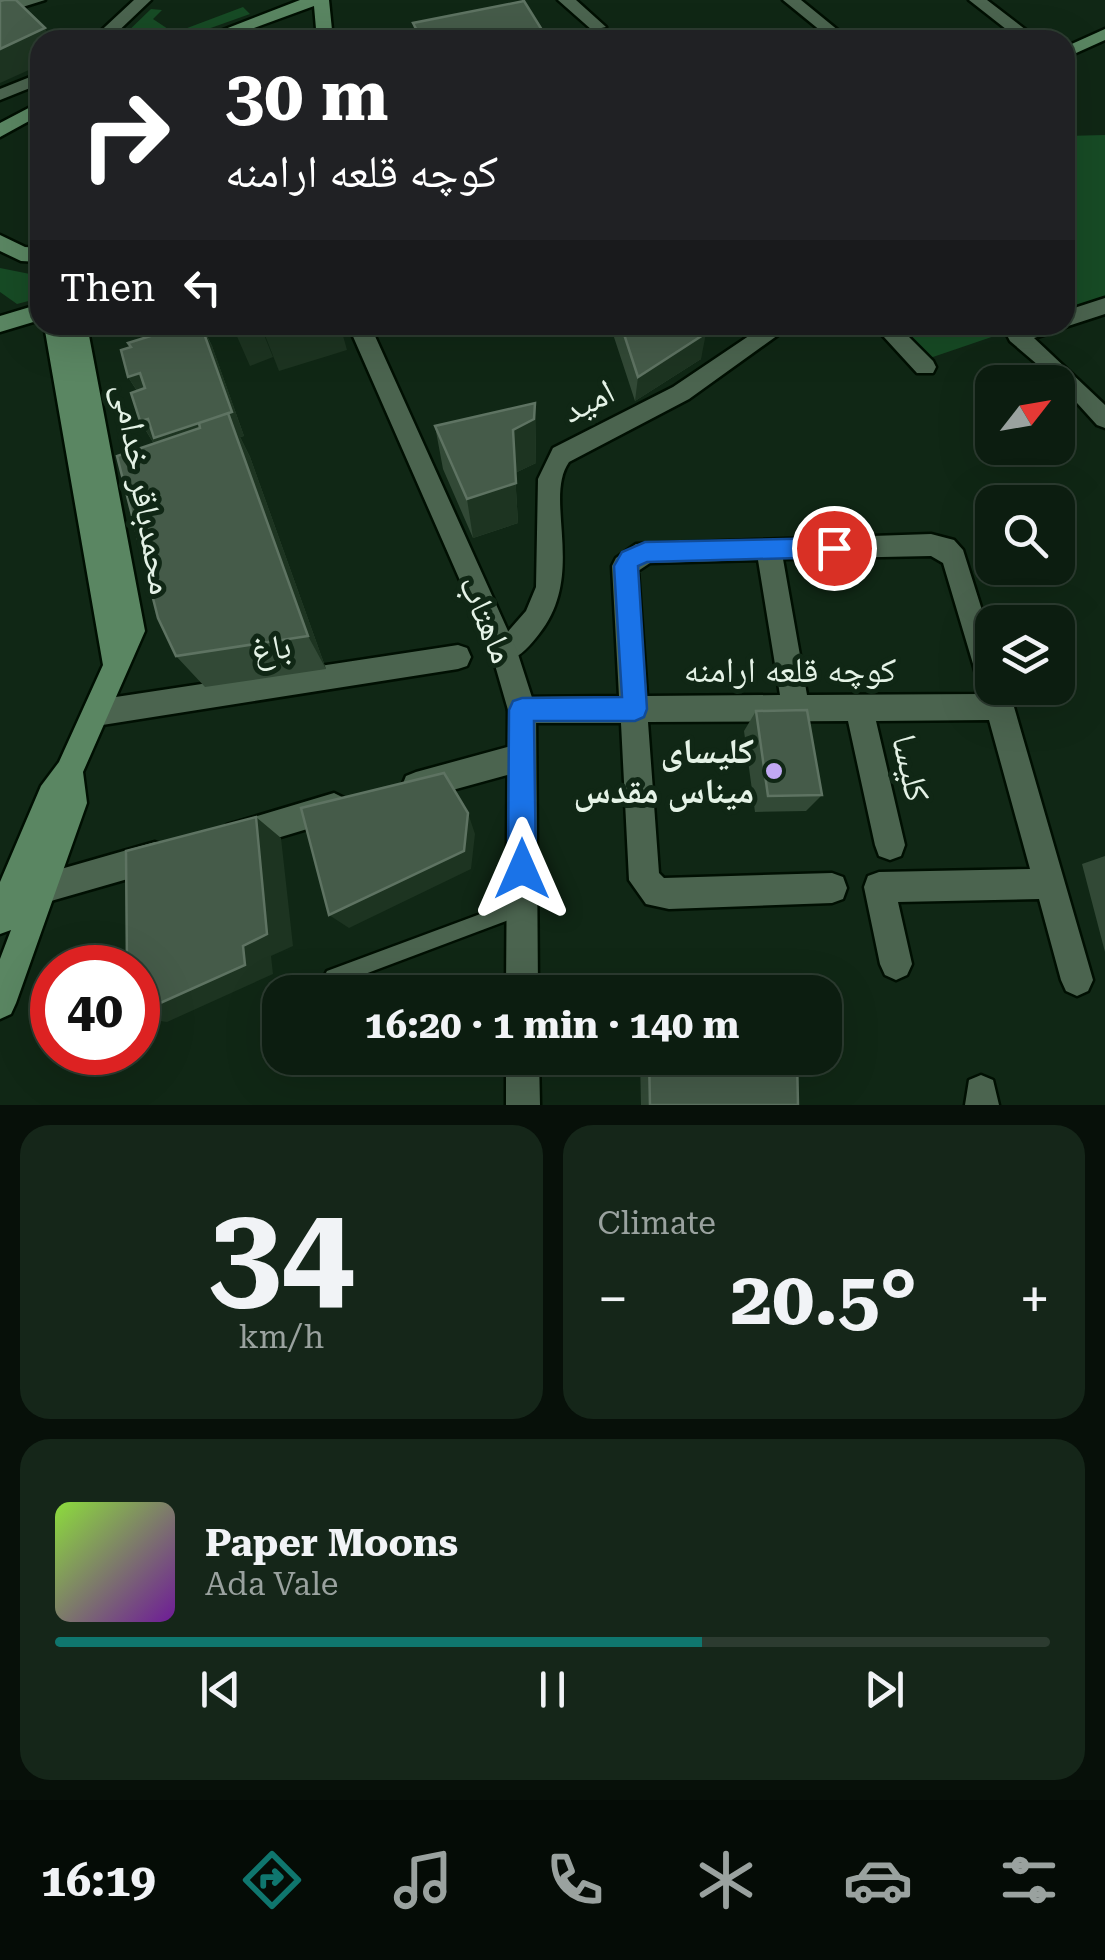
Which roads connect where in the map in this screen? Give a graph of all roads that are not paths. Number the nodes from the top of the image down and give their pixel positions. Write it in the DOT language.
graph roads {
  1 [pos="37,0"];
  2 [pos="143,0"];
  3 [pos="343,0"];
  4 [pos="566,0"];
  5 [pos="791,0"];
  6 [pos="977,0"];
  7 [pos="319,3"];
  8 [pos="0,9"];
  9 [pos="598,28"];
  10 [pos="110,30"];
  11 [pos="236,30"];
  12 [pos="323,30"];
  13 [pos="829,30"];
  14 [pos="1018,30"];
  15 [pos="1104,35"];
  16 [pos="1075,48"];
  17 [pos="30,82"];
  18 [pos="0,95"];
  19 [pos="30,106"];
  20 [pos="0,110"];
  21 [pos="30,111"];
  22 [pos="0,132"];
  23 [pos="0,242"];
  24 [pos="25,255"];
  25 [pos="1105,306"];
  26 [pos="30,314"];
  27 [pos="1075,316"];
  28 [pos="3,318"];
  29 [pos="57,335"];
  30 [pos="78,335"];
  31 [pos="363,335"];
  32 [pos="766,335"];
  33 [pos="894,335"];
  34 [pos="1018,335"];
  35 [pos="926,367"];
  36 [pos="1105,419"];
  37 [pos="769,550"];
  38 [pos="975,627"];
  39 [pos="504,652"];
  40 [pos="458,657"];
  41 [pos="115,662"];
  42 [pos="975,695"];
  43 [pos="998,705"];
  44 [pos="796,708"];
  45 [pos="858,708"];
  46 [pos="635,709"];
  47 [pos="522,710"];
  48 [pos="96,713"];
  49 [pos="522,756"];
  50 [pos="69,772"];
  51 [pos="217,840"];
  52 [pos="890,845"];
  53 [pos="178,851"];
  54 [pos="1050,884"];
  55 [pos="44,888"];
  56 [pos="832,888"];
  57 [pos="522,907"];
  58 [pos="0,919"];
  59 [pos="896,964"];
  60 [pos="338,975"];
  61 [pos="522,975"];
  62 [pos="1077,980"];
  63 [pos="0,1002"];
  64 [pos="523,1075"];
  65 [pos="523,1105"];
  1 -- 8 [label="street"];
  2 -- 10 [label="street"];
  3 -- 7 [label="main road"];
  4 -- 9 [label="street"];
  5 -- 13 [label="street"];
  6 -- 14 [label="street"];
  7 -- 11 [label="main road"];
  7 -- 12 [label="main road"];
  15 -- 16 [label="main road"];
  17 -- 18 [label="street"];
  19 -- 20 [label="main road"];
  21 -- 22 [label="main road"];
  23 -- 24 [label="main road"];
  25 -- 27 [label="street"];
  26 -- 28 [label="main road"];
  29 -- 41 [label="main road, محمدباقر خدامی"];
  30 -- 41 [label="main road, محمدباقر خدامی"];
  31 -- 39 [label="street, ماهتاب"];
  32 -- 39 [label="street, امید"];
  33 -- 35 [label="street"];
  34 -- 36 [label="street"];
  37 -- 38 [label="street"];
  37 -- 44 [label="street"];
  37 -- 46 [label="street"];
  39 -- 47 [label="street, ماهتاب"];
  40 -- 48 [label="street, باغ"];
  41 -- 48 [label="main road, محمدباقر خدامی"];
  42 -- 45 [label="street, کوچه قلعه ارامنه"];
  43 -- 54 [label="street"];
  44 -- 45 [label="street, کوچه قلعه ارامنه"];
  44 -- 46 [label="street, کوچه قلعه ارامنه"];
  45 -- 52 [label="street, کلیسا"];
  46 -- 47 [label="street, کوچه قلعه ارامنه"];
  46 -- 56 [label="street"];
  47 -- 49 [label="street, ماهتاب"];
  48 -- 50 [label="main road, محمدباقر خدامی"];
  49 -- 51 [label="street"];
  49 -- 57 [label="street, ماهتاب"];
  50 -- 55 [label="main road, محمدباقر خدامی"];
  50 -- 58 [label="main road, محمدباقر خدامی"];
  53 -- 55 [label="street"];
  54 -- 59 [label="street"];
  54 -- 62 [label="street"];
  55 -- 63 [label="main road, محمدباقر خدامی"];
  57 -- 60 [label="lane"];
  57 -- 61 [label="street, ماهتاب"];
  64 -- 65 [label="street"];
}
